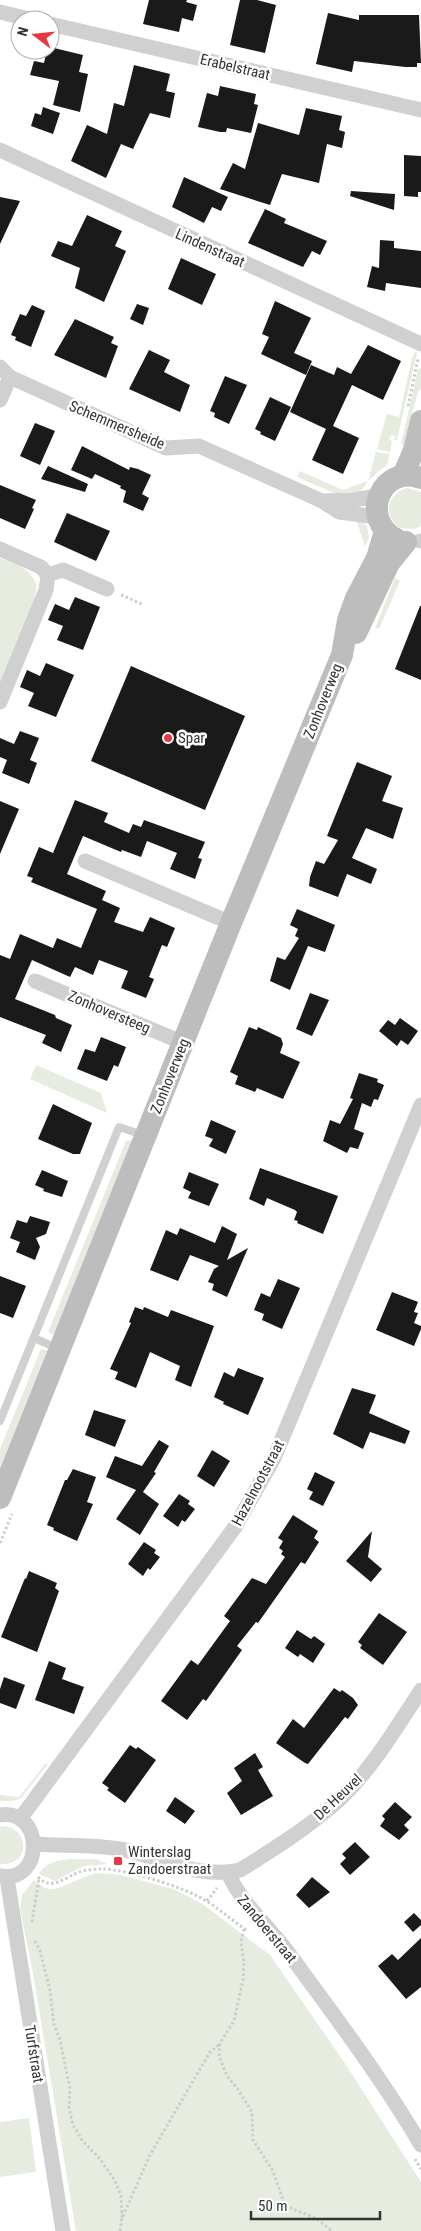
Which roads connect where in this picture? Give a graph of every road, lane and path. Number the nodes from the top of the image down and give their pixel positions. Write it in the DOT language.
graph roads {
  1 [pos="60,26"];
  2 [pos="421,110"];
  3 [pos="0,150"];
  4 [pos="420,349"];
  5 [pos="5,372"];
  6 [pos="0,400"];
  7 [pos="414,416"];
  8 [pos="412,477"];
  9 [pos="322,501"];
  10 [pos="380,515"];
  11 [pos="417,541"];
  12 [pos="0,548"];
  13 [pos="48,575"];
  14 [pos="107,589"];
  15 [pos="128,598"];
  16 [pos="144,605"];
  17 [pos="342,655"];
  18 [pos="0,702"];
  19 [pos="85,861"];
  20 [pos="231,923"];
  21 [pos="35,981"];
  22 [pos="184,1043"];
  23 [pos="421,1105"];
  24 [pos="146,1136"];
  25 [pos="34,1338"];
  26 [pos="61,1349"];
  27 [pos="0,1422"];
  28 [pos="0,1498"];
  29 [pos="421,1690"];
  30 [pos="0,1815"];
  31 [pos="20,1819"];
  32 [pos="35,1844"];
  33 [pos="28,1864"];
  34 [pos="228,1873"];
  35 [pos="3,1877"];
  36 [pos="39,1879"];
  37 [pos="244,1929"];
  38 [pos="33,1930"];
  39 [pos="250,1932"];
  40 [pos="34,1937"];
  41 [pos="220,2043"];
  42 [pos="416,2150"];
  43 [pos="421,2169"];
  44 [pos="122,2218"];
  45 [pos="63,2231"];
  46 [pos="120,2231"];
  47 [pos="332,2231"];
  1 -- 2 [label="street, Erabelstraat"];
  3 -- 4 [label="street, Lindenstraat"];
  4 -- 7 [label="path"];
  5 -- 6 [label="street"];
  5 -- 9 [label="street, Schemmersheide"];
  7 -- 8 [label="street"];
  8 -- 10 [label="street"];
  9 -- 10 [label="street, Schemmersheide"];
  9 -- 10 [label="street, Schemmersheide"];
  10 -- 11 [label="street"];
  10 -- 17 [label="street, Zonhoverweg"];
  11 -- 17 [label="street, Zonhoverweg"];
  12 -- 13 [label="street"];
  13 -- 14 [label="street"];
  13 -- 18 [label="street"];
  15 -- 16 [label="path"];
  17 -- 20 [label="street, Zonhoverweg"];
  19 -- 20 [label="street"];
  20 -- 22 [label="street, Zonhoverweg"];
  21 -- 22 [label="street, Zonhoversteeg"];
  22 -- 24 [label="street, Zonhoverweg"];
  23 -- 31 [label="street, Hazelnootstraat"];
  24 -- 25 [label="lane"];
  24 -- 26 [label="street, Zonhoverweg"];
  25 -- 26 [label="lane"];
  25 -- 27 [label="lane"];
  26 -- 28 [label="street, Zonhoverweg"];
  29 -- 34 [label="street, De Heuvel"];
  30 -- 31 [label="street"];
  31 -- 32 [label="street"];
  32 -- 33 [label="street"];
  32 -- 34 [label="street"];
  33 -- 35 [label="street"];
  33 -- 36 [label="path"];
  34 -- 42 [label="street, Zandoerstraat"];
  35 -- 45 [label="street, Turfstraat"];
  36 -- 37 [label="path"];
  36 -- 38 [label="path"];
  37 -- 39 [label="path"];
  37 -- 41 [label="path"];
  40 -- 44 [label="path"];
  41 -- 44 [label="path"];
  41 -- 47 [label="path"];
  42 -- 43 [label="path"];
  44 -- 46 [label="path"];
}
